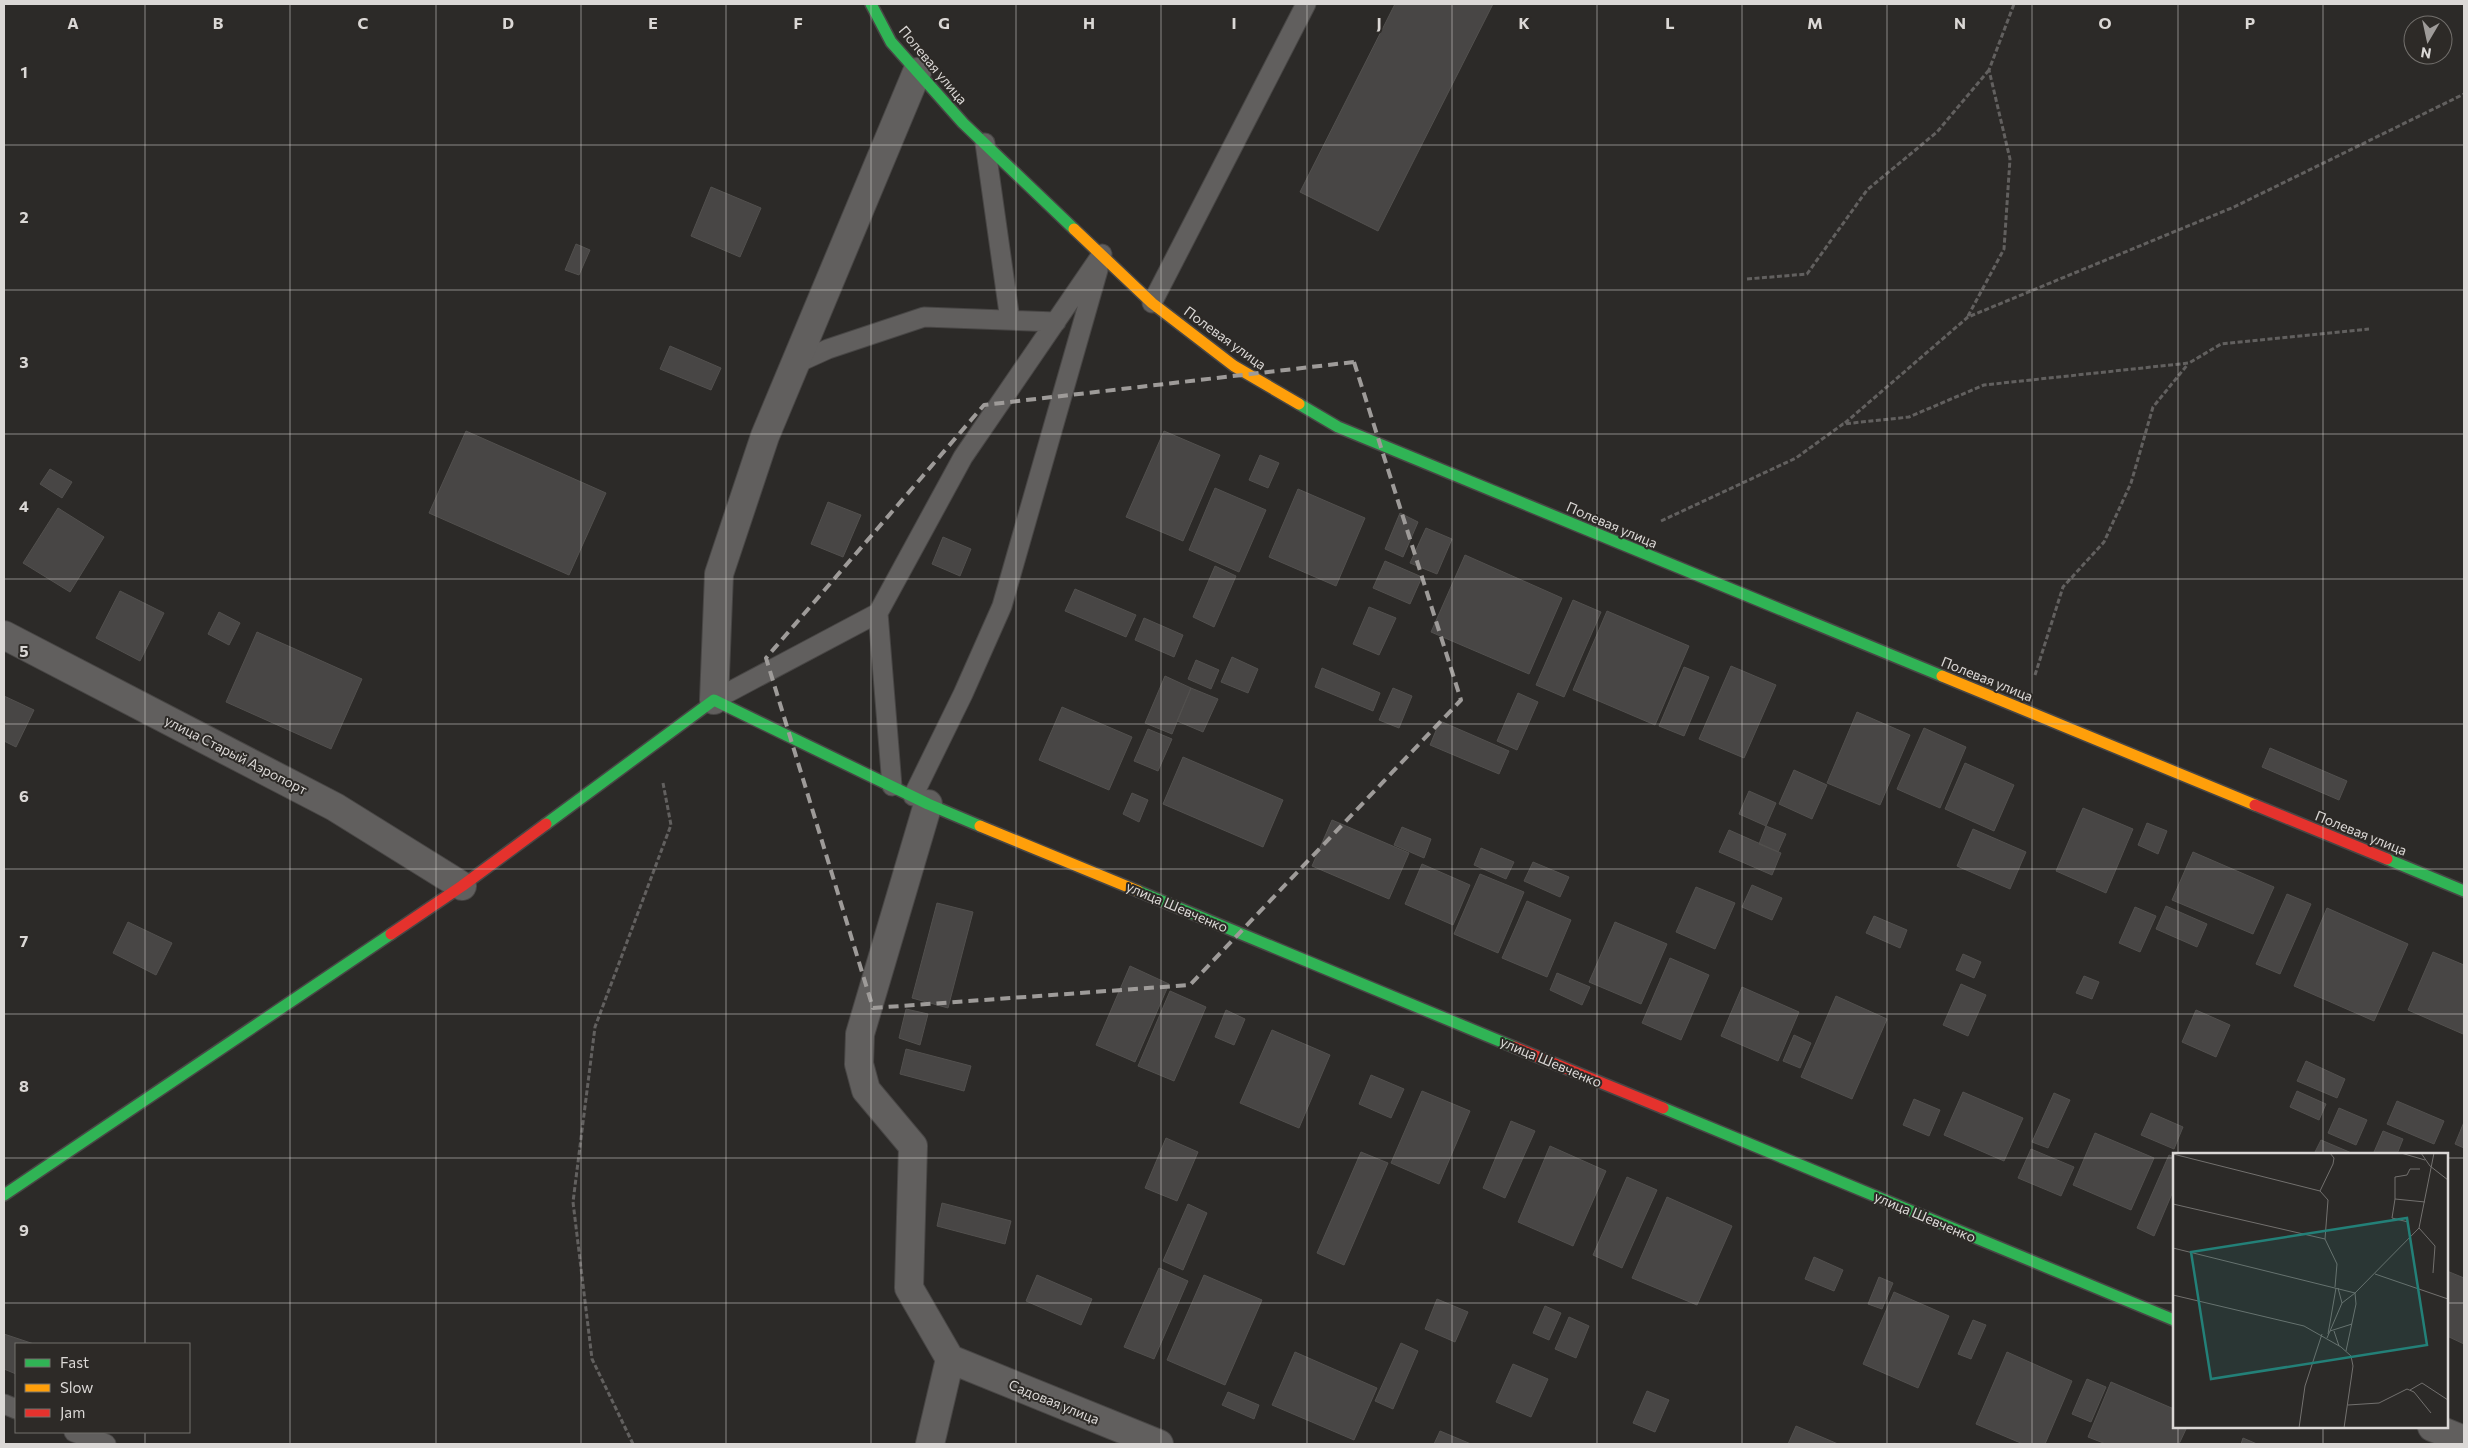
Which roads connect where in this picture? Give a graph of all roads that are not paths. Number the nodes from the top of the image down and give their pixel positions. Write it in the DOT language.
graph roads {
  1 [pos="871,4"];
  2 [pos="1306,4"];
  3 [pos="917,72"];
  4 [pos="985,143"];
  5 [pos="1102,254"];
  6 [pos="1152,302"];
  7 [pos="1010,320"];
  8 [pos="1056,322"];
  9 [pos="795,364"];
  10 [pos="878,613"];
  11 [pos="4,635"];
  12 [pos="714,700"];
  13 [pos="892,786"];
  14 [pos="921,800"];
  15 [pos="462,886"];
  16 [pos="2464,891"];
  17 [pos="4,1195"];
  18 [pos="2173,1320"];
  19 [pos="950,1359"];
  20 [pos="2434,1428"];
  21 [pos="77,1433"];
  22 [pos="2464,1440"];
  23 [pos="106,1444"];
  24 [pos="930,1444"];
  25 [pos="1159,1444"];
  1 -- 3 [label="street, Полевая улица"];
  2 -- 6 [label="lane"];
  3 -- 4 [label="street, Полевая улица"];
  3 -- 9 [label="street"];
  4 -- 5 [label="street, Полевая улица"];
  4 -- 7 [label="lane"];
  5 -- 6 [label="street, Полевая улица"];
  5 -- 8 [label="lane"];
  5 -- 14 [label="lane"];
  6 -- 16 [label="street, Полевая улица"];
  7 -- 8 [label="lane"];
  7 -- 9 [label="lane"];
  8 -- 10 [label="lane"];
  9 -- 12 [label="street"];
  10 -- 12 [label="lane"];
  10 -- 13 [label="lane"];
  11 -- 15 [label="street, улица Старый Аэропорт"];
  12 -- 13 [label="street, улица Шевченко"];
  12 -- 15 [label="street"];
  13 -- 14 [label="street, улица Шевченко"];
  14 -- 18 [label="street, улица Шевченко"];
  14 -- 19 [label="street"];
  15 -- 17 [label="street"];
  19 -- 24 [label="street"];
  19 -- 25 [label="street, Садовая улица"];
  20 -- 22 [label="street"];
  21 -- 23 [label="lane"];
}
